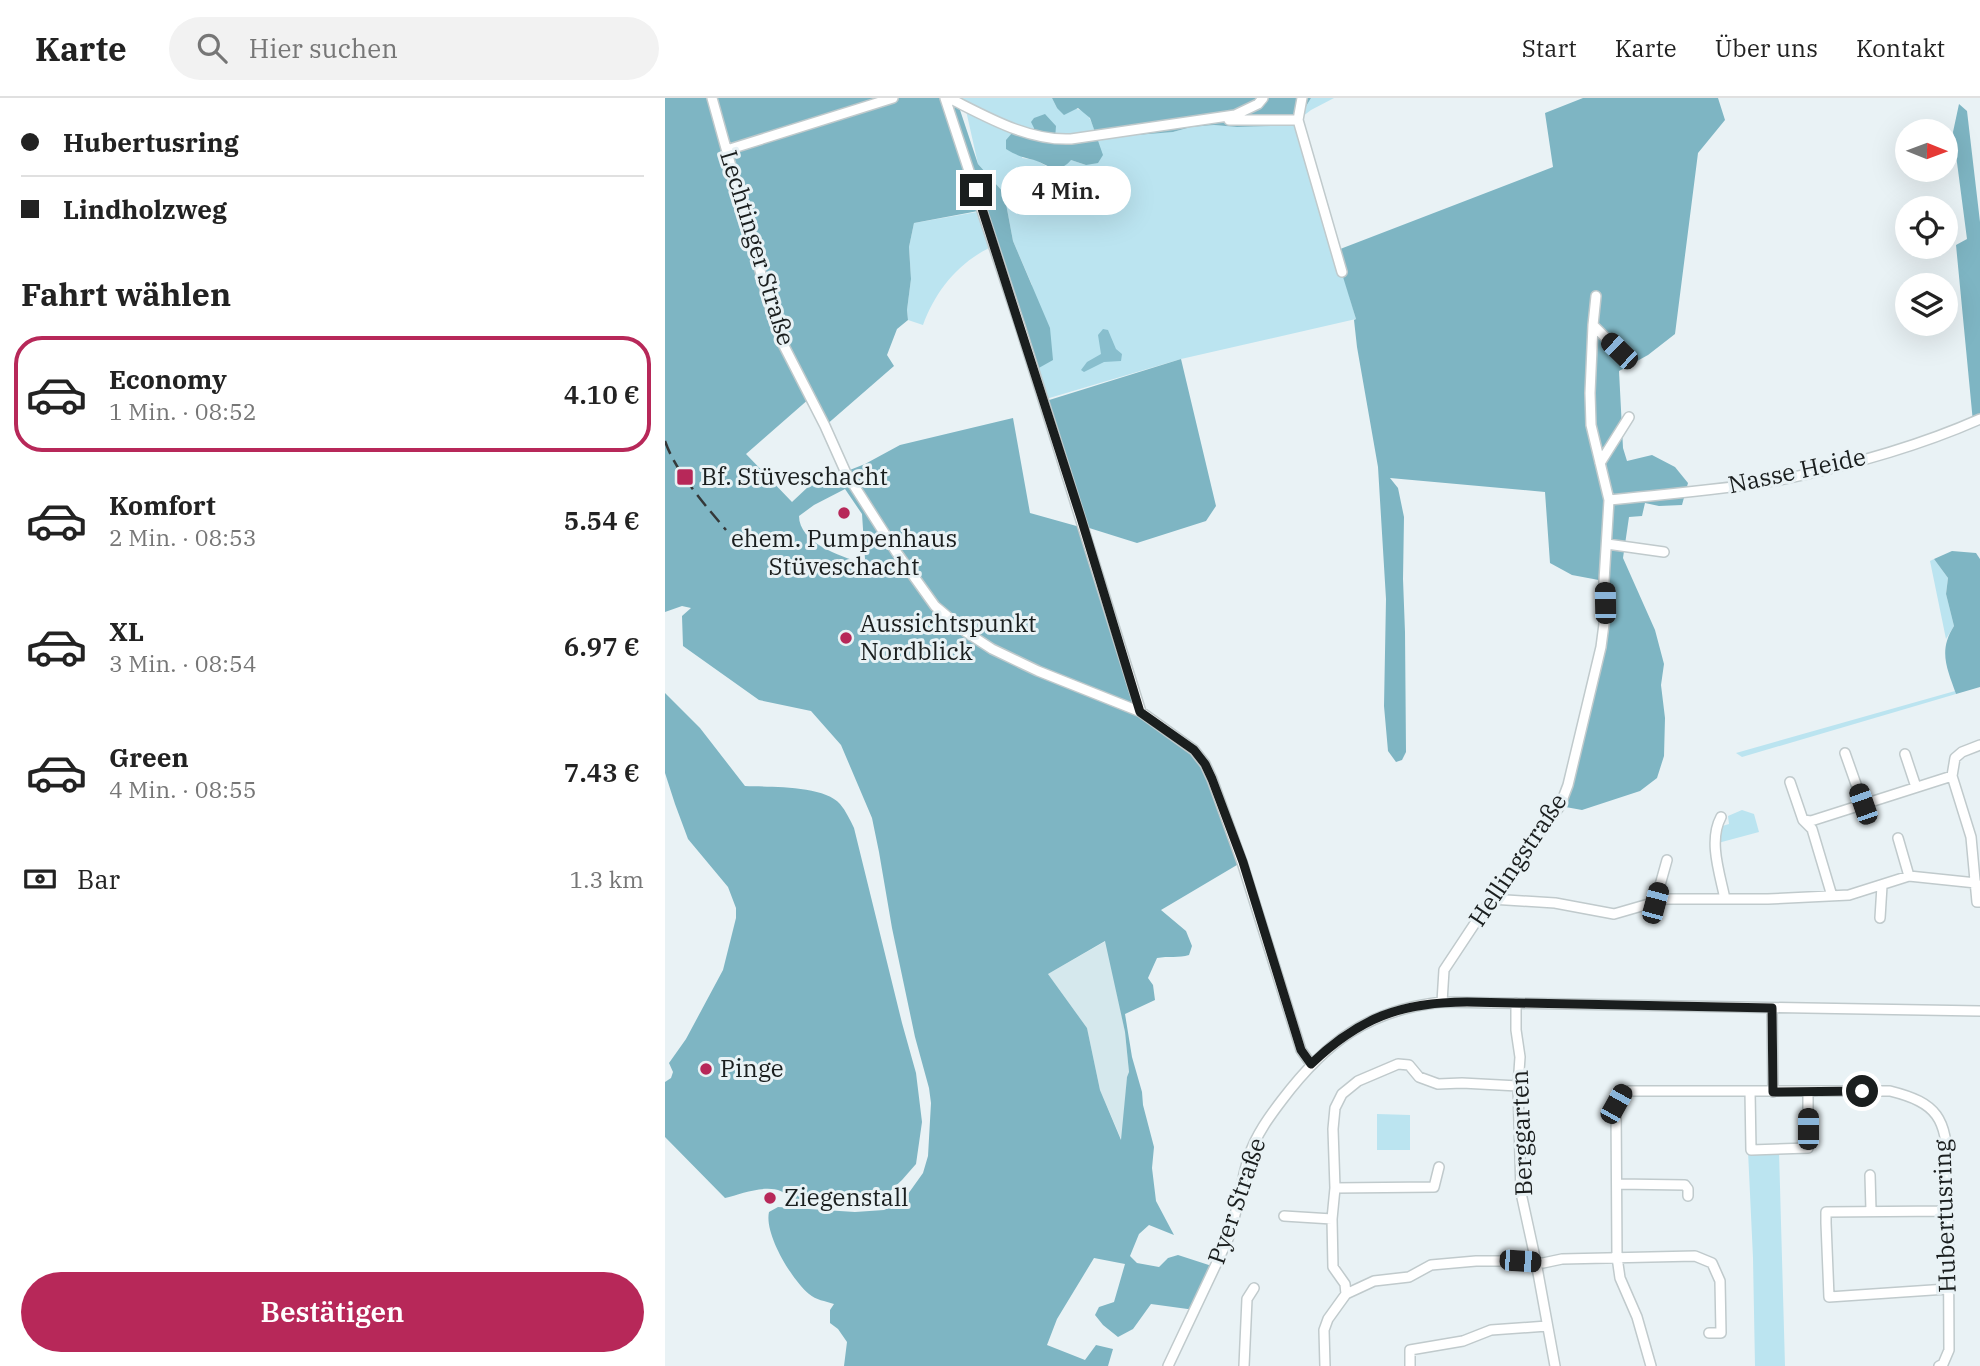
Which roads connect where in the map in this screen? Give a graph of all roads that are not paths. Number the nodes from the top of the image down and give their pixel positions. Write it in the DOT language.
graph roads {
  1 [pos="712,98"];
  2 [pos="893,98"];
  3 [pos="947,98"];
  4 [pos="1263,98"];
  5 [pos="1302,98"];
  6 [pos="1217,118"];
  7 [pos="1298,120"];
  8 [pos="727,150"];
  9 [pos="1342,272"];
  10 [pos="1597,296"];
  11 [pos="1593,325"];
  12 [pos="1619,351"];
  13 [pos="1629,417"];
  14 [pos="1980,419"];
  15 [pos="1601,463"];
  16 [pos="1609,500"];
  17 [pos="1607,544"];
  18 [pos="1664,552"];
  19 [pos="1140,712"];
  20 [pos="1980,744"];
  21 [pos="1845,753"];
  22 [pos="1905,754"];
  23 [pos="1952,776"];
  24 [pos="1790,782"];
  25 [pos="1916,786"];
  26 [pos="1863,804"];
  27 [pos="1721,817"];
  28 [pos="1803,820"];
  29 [pos="1898,838"];
  30 [pos="1976,845"];
  31 [pos="1667,860"];
  32 [pos="1909,876"];
  33 [pos="1976,885"];
  34 [pos="1882,886"];
  35 [pos="1832,896"];
  36 [pos="1491,900"];
  37 [pos="1725,900"];
  38 [pos="1980,902"];
  39 [pos="1655,903"];
  40 [pos="1880,918"];
  41 [pos="1442,1002"];
  42 [pos="1516,1003"];
  43 [pos="1772,1008"];
  44 [pos="1980,1011"];
  45 [pos="1311,1064"];
  46 [pos="1518,1086"];
  47 [pos="1751,1091"];
  48 [pos="1773,1092"];
  49 [pos="1808,1092"];
  50 [pos="1439,1167"];
  51 [pos="1870,1175"];
  52 [pos="1618,1184"];
  53 [pos="1335,1188"];
  54 [pos="1688,1196"];
  55 [pos="1871,1210"];
  56 [pos="1948,1211"];
  57 [pos="1284,1216"];
  58 [pos="1332,1219"];
  59 [pos="1617,1257"];
  60 [pos="1536,1262"];
  61 [pos="1254,1288"];
  62 [pos="1948,1289"];
  63 [pos="1346,1294"];
  64 [pos="1547,1326"];
  65 [pos="1709,1333"];
  66 [pos="1168,1366"];
  67 [pos="1244,1366"];
  68 [pos="1325,1366"];
  69 [pos="1410,1366"];
  70 [pos="1555,1366"];
  71 [pos="1651,1366"];
  72 [pos="1939,1366"];
  1 -- 8 [label="street, Lechtinger Straße"];
  2 -- 8 [label="street"];
  3 -- 6 [label="street"];
  3 -- 19 [label="street"];
  4 -- 6 [label="street"];
  5 -- 7 [label="street"];
  6 -- 7 [label="street"];
  7 -- 9 [label="street"];
  8 -- 19 [label="street, Lechtinger Straße"];
  10 -- 11 [label="street, Hellingstraße"];
  11 -- 12 [label="street"];
  11 -- 15 [label="street, Hellingstraße"];
  13 -- 15 [label="street"];
  14 -- 16 [label="street, Nasse Heide"];
  15 -- 16 [label="street, Hellingstraße"];
  16 -- 17 [label="street, Hellingstraße"];
  17 -- 18 [label="street"];
  17 -- 36 [label="street, Hellingstraße"];
  19 -- 45 [label="street, Lechtinger Straße"];
  20 -- 23 [label="street"];
  21 -- 26 [label="street"];
  22 -- 25 [label="street"];
  23 -- 25 [label="street"];
  23 -- 30 [label="street"];
  24 -- 28 [label="street"];
  25 -- 26 [label="street"];
  26 -- 28 [label="street"];
  27 -- 37 [label="street"];
  28 -- 35 [label="street"];
  29 -- 32 [label="street"];
  30 -- 33 [label="street"];
  31 -- 39 [label="street"];
  32 -- 33 [label="street"];
  32 -- 34 [label="street"];
  33 -- 38 [label="street"];
  34 -- 35 [label="street"];
  34 -- 40 [label="street"];
  35 -- 37 [label="street"];
  36 -- 39 [label="street"];
  36 -- 41 [label="street, Hellingstraße"];
  37 -- 39 [label="street"];
  41 -- 42 [label="street, Pyer Straße"];
  41 -- 45 [label="street, Pyer Straße"];
  42 -- 43 [label="street, Pyer Straße"];
  42 -- 46 [label="street, Berggarten"];
  43 -- 44 [label="street, Pyer Straße"];
  43 -- 48 [label="street"];
  45 -- 66 [label="street, Pyer Straße"];
  46 -- 53 [label="street"];
  46 -- 60 [label="street, Berggarten"];
  47 -- 48 [label="street, Hubertusring"];
  47 -- 49 [label="street"];
  47 -- 52 [label="street, Hubertusring"];
  48 -- 49 [label="street, Hubertusring"];
  49 -- 56 [label="street, Hubertusring"];
  50 -- 53 [label="street"];
  51 -- 55 [label="street"];
  52 -- 54 [label="street"];
  52 -- 59 [label="street, Hubertusring"];
  53 -- 58 [label="street"];
  55 -- 56 [label="street"];
  55 -- 62 [label="street"];
  56 -- 62 [label="street, Hubertusring"];
  57 -- 58 [label="street"];
  58 -- 63 [label="street"];
  59 -- 60 [label="street"];
  59 -- 65 [label="street"];
  59 -- 71 [label="street, Hubertusring"];
  60 -- 63 [label="street"];
  60 -- 64 [label="street, Berggarten"];
  61 -- 67 [label="street"];
  62 -- 72 [label="street, Hubertusring"];
  63 -- 68 [label="street"];
  64 -- 69 [label="street"];
  64 -- 70 [label="street, Berggarten"];
}
